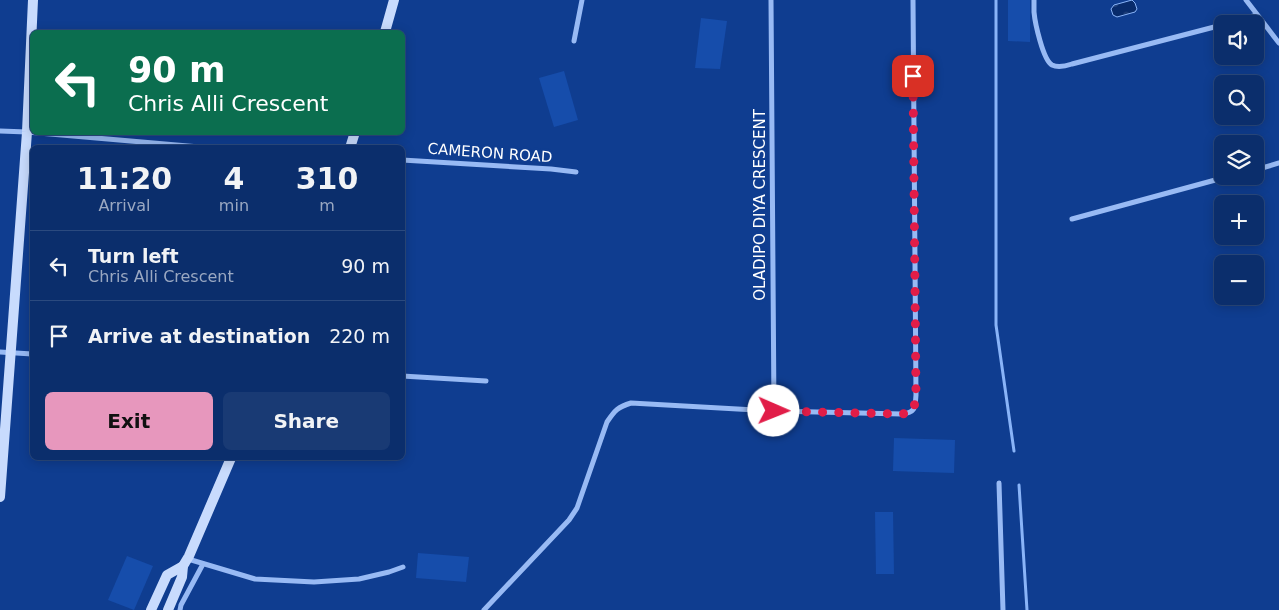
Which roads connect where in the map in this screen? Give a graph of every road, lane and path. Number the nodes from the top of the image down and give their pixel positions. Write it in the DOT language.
graph roads {
  1 [pos="33,0"];
  2 [pos="394,0"];
  3 [pos="582,0"];
  4 [pos="772,0"];
  5 [pos="913,0"];
  6 [pos="1034,0"];
  7 [pos="1246,0"];
  8 [pos="1258,15"];
  9 [pos="1264,23"];
  10 [pos="1214,27"];
  11 [pos="32,30"];
  12 [pos="386,30"];
  13 [pos="574,41"];
  14 [pos="1279,43"];
  15 [pos="30,66"];
  16 [pos="0,131"];
  17 [pos="27,132"];
  18 [pos="30,132"];
  19 [pos="62,135"];
  20 [pos="176,145"];
  21 [pos="405,160"];
  22 [pos="1279,163"];
  23 [pos="1264,167"];
  24 [pos="576,172"];
  25 [pos="1214,180"];
  26 [pos="1072,218"];
  27 [pos="0,352"];
  28 [pos="11,352"];
  29 [pos="30,354"];
  30 [pos="405,376"];
  31 [pos="486,381"];
  32 [pos="774,411"];
  33 [pos="229,460"];
  34 [pos="1000,483"];
  35 [pos="0,497"];
  36 [pos="185,563"];
  37 [pos="203,564"];
  38 [pos="402,567"];
  39 [pos="151,610"];
  40 [pos="168,610"];
  41 [pos="180,610"];
  42 [pos="484,610"];
  43 [pos="1003,610"];
  1 -- 11 [label="main road"];
  2 -- 12 [label="main road"];
  3 -- 13 [label="street"];
  4 -- 32 [label="street, OLADIPO DIYA CRESCENT"];
  5 -- 32 [label="street"];
  6 -- 10 [label="street"];
  7 -- 8 [label="street"];
  9 -- 14 [label="street"];
  15 -- 17 [label="main road"];
  16 -- 17 [label="street"];
  17 -- 18 [label="street"];
  17 -- 28 [label="main road"];
  19 -- 20 [label="street"];
  21 -- 24 [label="street, CAMERON ROAD"];
  22 -- 23 [label="street"];
  25 -- 26 [label="street"];
  27 -- 28 [label="street"];
  28 -- 29 [label="street"];
  28 -- 35 [label="main road"];
  30 -- 31 [label="street"];
  32 -- 42 [label="street"];
  33 -- 36 [label="main road"];
  34 -- 43 [label="street"];
  36 -- 37 [label="street"];
  36 -- 39 [label="main road"];
  36 -- 40 [label="main road"];
  37 -- 38 [label="street"];
  37 -- 41 [label="street"];
}
